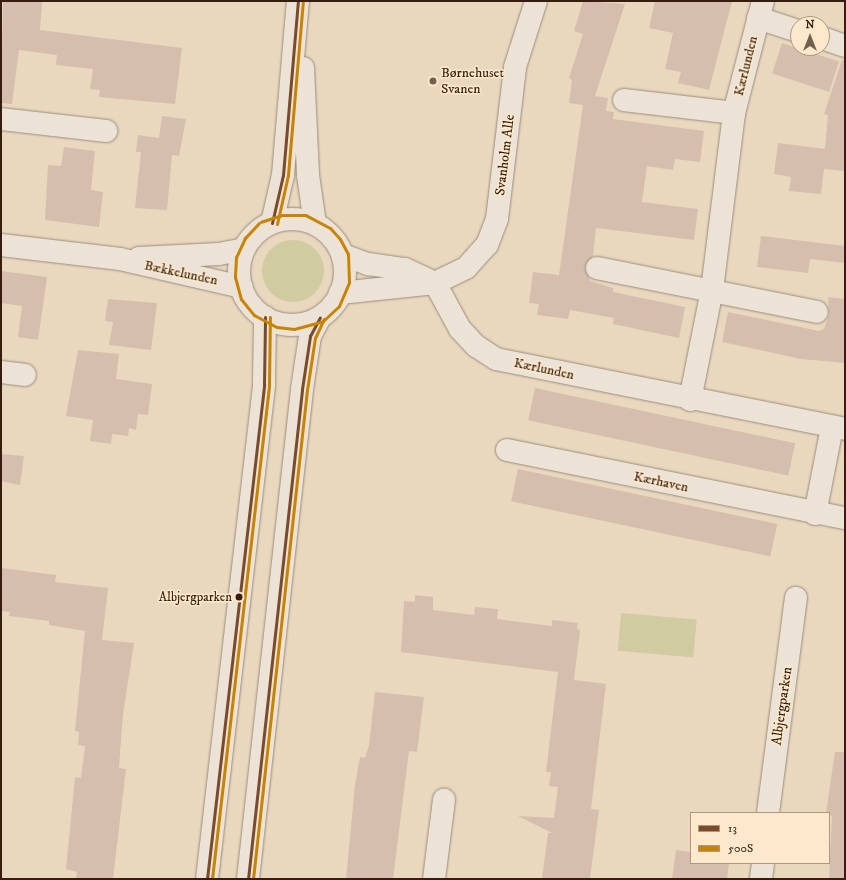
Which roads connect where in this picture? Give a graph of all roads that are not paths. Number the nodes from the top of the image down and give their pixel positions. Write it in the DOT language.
graph roads {
  1 [pos="299,1"];
  2 [pos="536,1"];
  3 [pos="761,10"];
  4 [pos="790,26"];
  5 [pos="830,41"];
  6 [pos="845,46"];
  7 [pos="624,100"];
  8 [pos="734,113"];
  9 [pos="1,119"];
  10 [pos="106,131"];
  11 [pos="272,223"];
  12 [pos="315,224"];
  13 [pos="1,245"];
  14 [pos="244,249"];
  15 [pos="343,255"];
  16 [pos="120,259"];
  17 [pos="597,268"];
  18 [pos="435,283"];
  19 [pos="242,287"];
  20 [pos="712,290"];
  21 [pos="340,293"];
  22 [pos="817,312"];
  23 [pos="265,317"];
  24 [pos="320,317"];
  25 [pos="1,372"];
  26 [pos="25,375"];
  27 [pos="690,400"];
  28 [pos="838,428"];
  29 [pos="507,450"];
  30 [pos="815,514"];
  31 [pos="845,518"];
  32 [pos="796,598"];
  33 [pos="444,800"];
  34 [pos="768,812"];
  35 [pos="763,864"];
  36 [pos="207,879"];
  37 [pos="248,879"];
  38 [pos="434,879"];
  39 [pos="761,879"];
  1 -- 11 [label="street"];
  1 -- 12 [label="street"];
  2 -- 18 [label="street, Svanholm Alle"];
  3 -- 4 [label="street, Kærlunden"];
  3 -- 8 [label="street, Kærlunden"];
  5 -- 6 [label="street"];
  7 -- 8 [label="street, Kærlunden"];
  8 -- 20 [label="street, Kærlunden"];
  9 -- 10 [label="street"];
  11 -- 12 [label="street"];
  11 -- 14 [label="street"];
  12 -- 15 [label="street"];
  13 -- 16 [label="street, Bækkelunden"];
  14 -- 16 [label="street, Bækkelunden"];
  14 -- 19 [label="street"];
  15 -- 18 [label="street"];
  15 -- 21 [label="street"];
  16 -- 19 [label="street, Bækkelunden"];
  17 -- 20 [label="street"];
  18 -- 21 [label="street, Svanholm Alle"];
  18 -- 27 [label="street, Kærlunden"];
  19 -- 23 [label="street"];
  20 -- 22 [label="street"];
  20 -- 27 [label="street, Kærlunden"];
  21 -- 24 [label="street"];
  23 -- 24 [label="street"];
  23 -- 36 [label="street"];
  24 -- 37 [label="street"];
  25 -- 26 [label="street"];
  27 -- 28 [label="street, Kærlunden"];
  28 -- 30 [label="street"];
  29 -- 30 [label="street, Kærhaven"];
  30 -- 31 [label="street, Kærhaven"];
  32 -- 34 [label="street, Albjergparken"];
  33 -- 38 [label="street"];
  35 -- 39 [label="street"];
}
